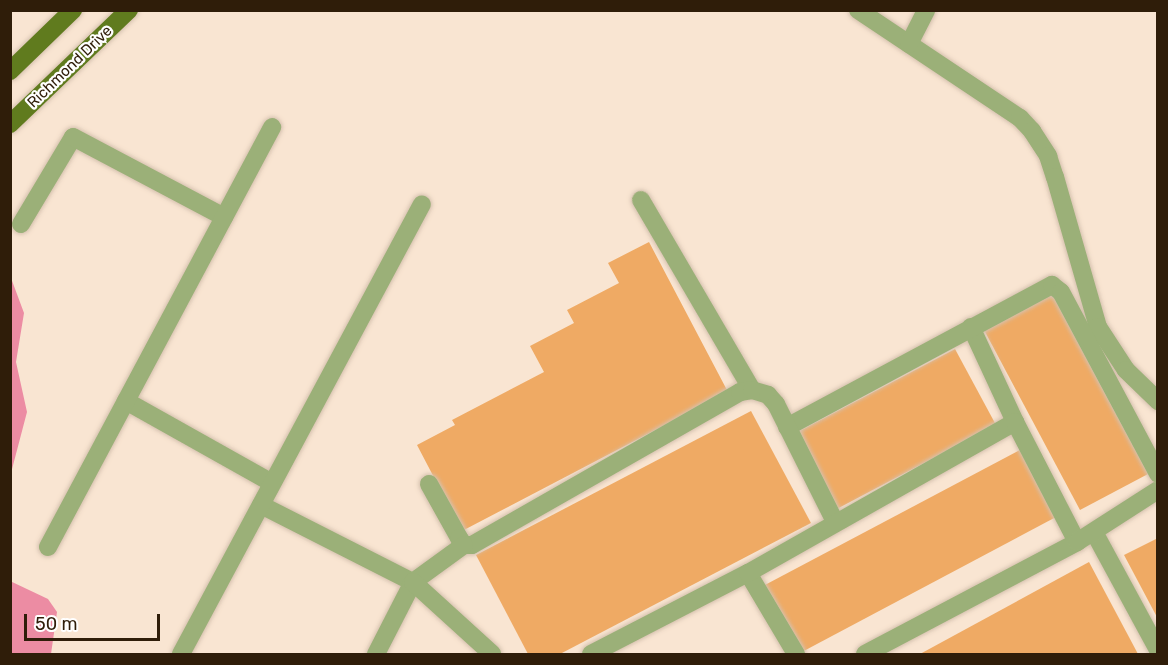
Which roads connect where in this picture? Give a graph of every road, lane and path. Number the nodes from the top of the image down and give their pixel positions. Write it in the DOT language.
graph roads {
  1 [pos="73,10"];
  2 [pos="129,10"];
  3 [pos="858,10"];
  4 [pos="926,10"];
  5 [pos="909,44"];
  6 [pos="10,71"];
  7 [pos="10,124"];
  8 [pos="272,127"];
  9 [pos="641,200"];
  10 [pos="422,204"];
  11 [pos="224,217"];
  12 [pos="21,224"];
  13 [pos="971,327"];
  14 [pos="752,390"];
  15 [pos="126,401"];
  16 [pos="1158,401"];
  17 [pos="1015,422"];
  18 [pos="788,428"];
  19 [pos="1158,474"];
  20 [pos="273,483"];
  21 [pos="429,484"];
  22 [pos="1158,490"];
  23 [pos="261,505"];
  24 [pos="836,522"];
  25 [pos="1094,532"];
  26 [pos="1077,542"];
  27 [pos="464,545"];
  28 [pos="48,547"];
  29 [pos="748,573"];
  30 [pos="413,582"];
  31 [pos="1158,650"];
  32 [pos="181,654"];
  33 [pos="376,654"];
  34 [pos="492,654"];
  35 [pos="591,654"];
  36 [pos="796,654"];
  37 [pos="865,654"];
  1 -- 6 [label="main road"];
  2 -- 7 [label="main road, Richmond Drive"];
  3 -- 5 [label="street"];
  4 -- 5 [label="street"];
  5 -- 16 [label="street"];
  8 -- 11 [label="street"];
  9 -- 14 [label="street"];
  10 -- 20 [label="street"];
  11 -- 12 [label="street"];
  11 -- 15 [label="street"];
  13 -- 17 [label="street"];
  13 -- 18 [label="street"];
  13 -- 19 [label="street"];
  14 -- 18 [label="street"];
  14 -- 27 [label="street"];
  15 -- 20 [label="street"];
  15 -- 28 [label="street"];
  17 -- 24 [label="street"];
  17 -- 26 [label="street"];
  18 -- 24 [label="street"];
  20 -- 23 [label="street"];
  21 -- 27 [label="street"];
  22 -- 25 [label="street"];
  23 -- 30 [label="street"];
  23 -- 32 [label="street"];
  24 -- 29 [label="street"];
  25 -- 26 [label="street"];
  25 -- 31 [label="street"];
  26 -- 37 [label="street"];
  27 -- 30 [label="street"];
  29 -- 35 [label="street"];
  29 -- 36 [label="street"];
  30 -- 33 [label="street"];
  30 -- 34 [label="street"];
}
